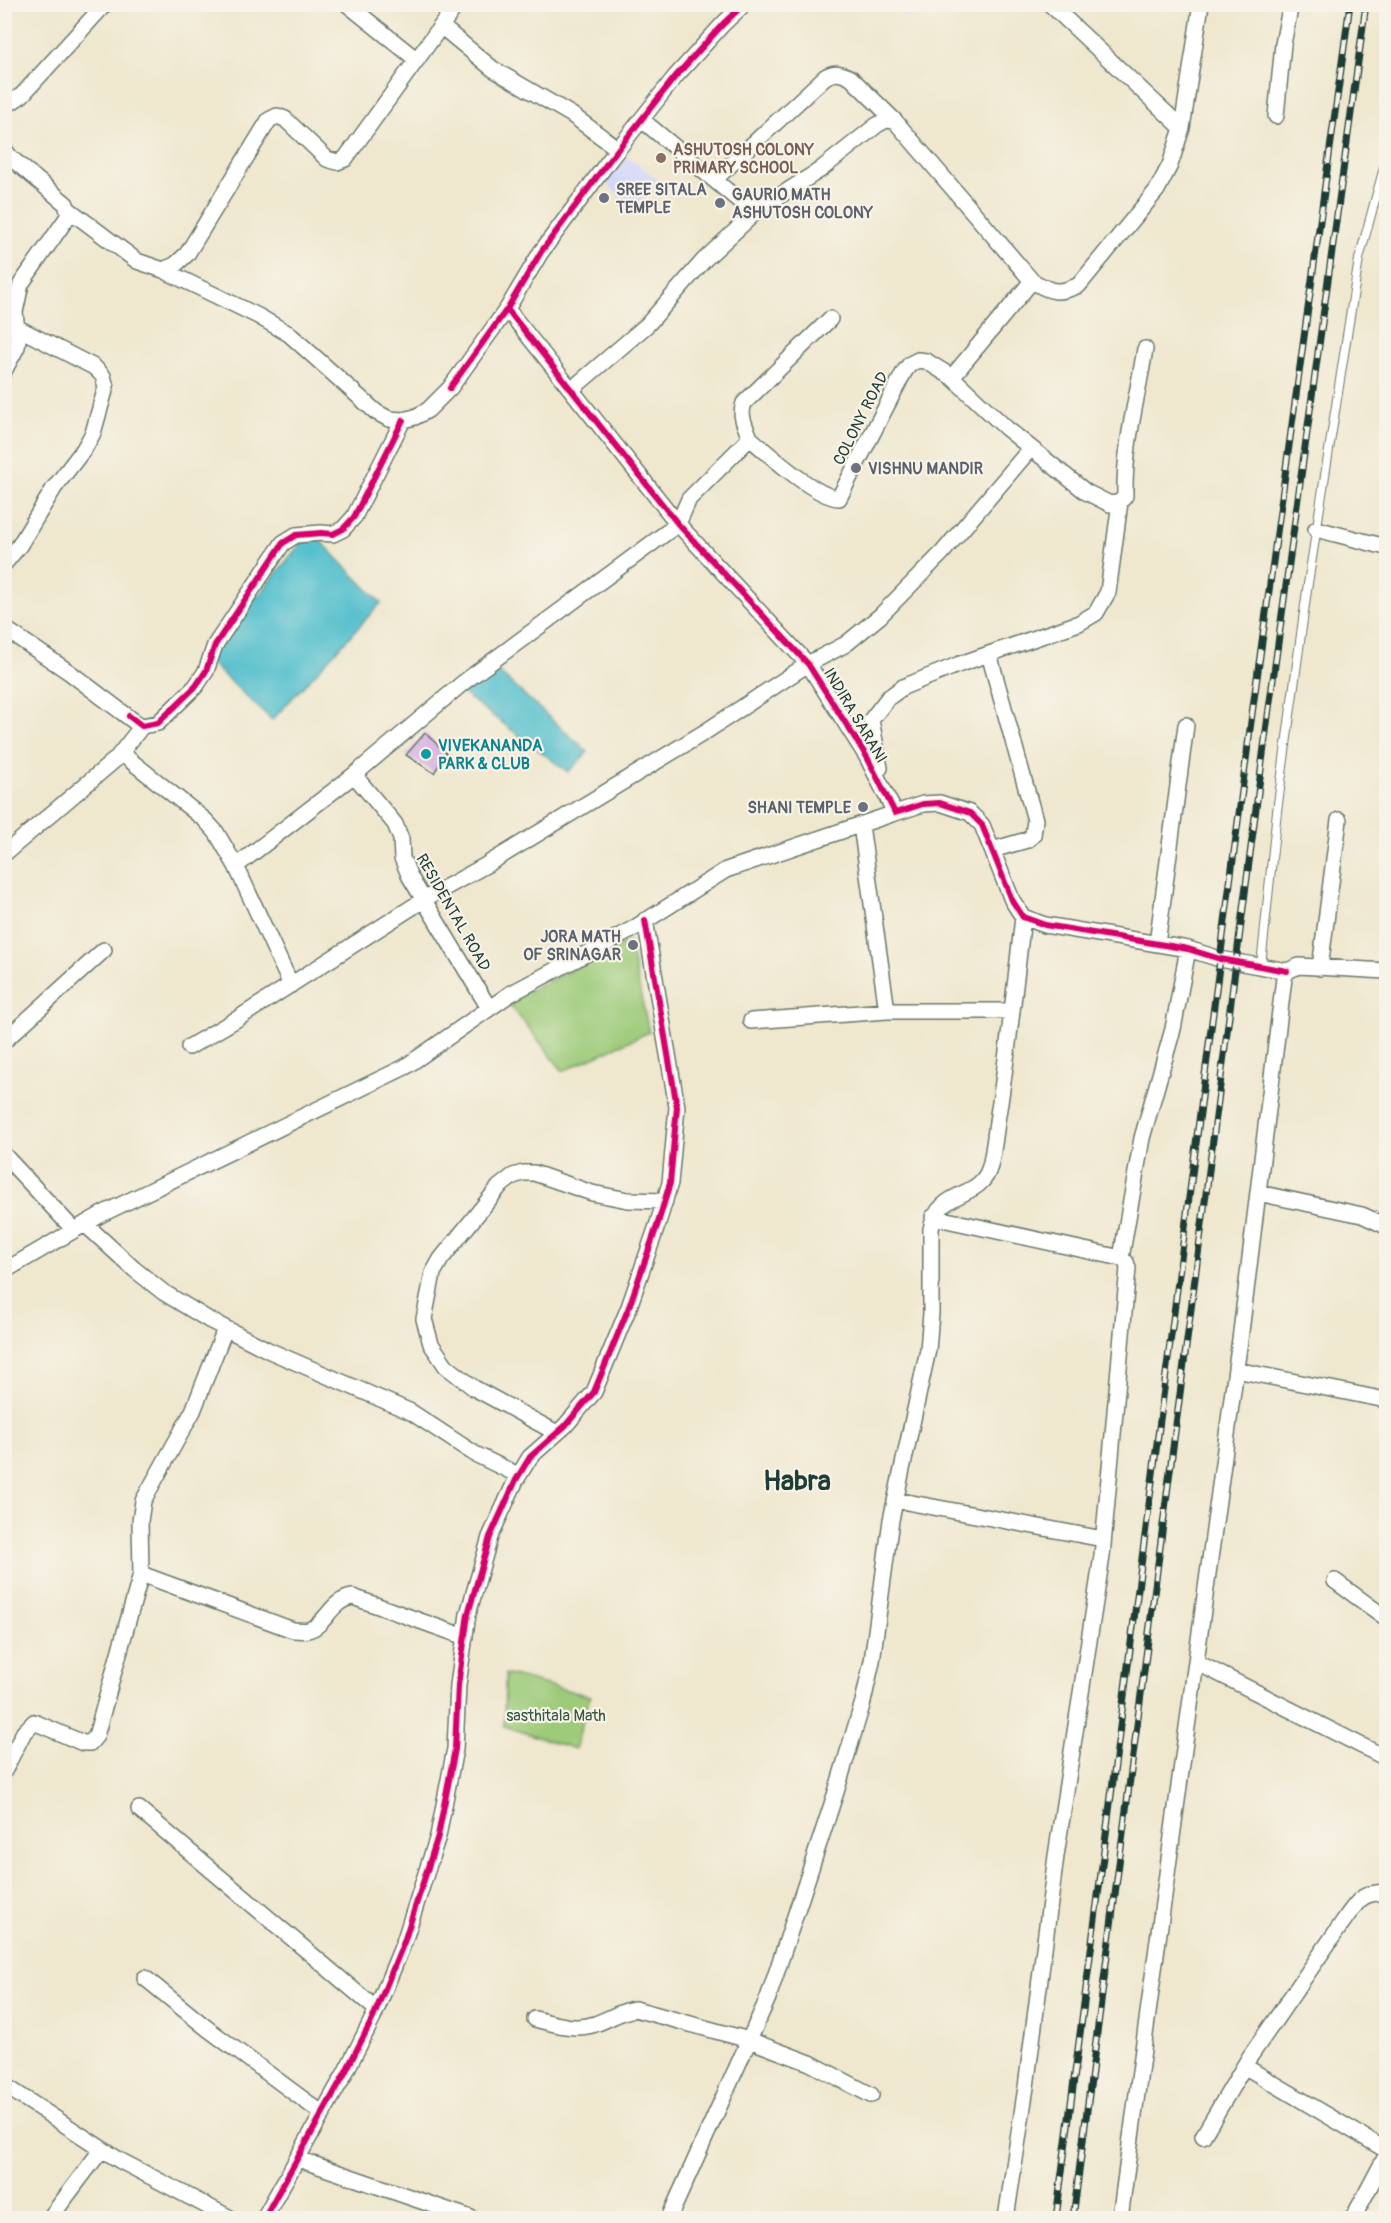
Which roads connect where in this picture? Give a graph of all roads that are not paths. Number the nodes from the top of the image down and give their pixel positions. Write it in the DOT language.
graph roads {
  1 [pos="105,4"];
  2 [pos="347,4"];
  3 [pos="457,4"];
  4 [pos="744,4"];
  5 [pos="1050,4"];
  6 [pos="1201,4"];
  7 [pos="1291,4"];
  8 [pos="441,26"];
  9 [pos="417,60"];
  10 [pos="4,107"];
  11 [pos="1276,116"];
  12 [pos="642,120"];
  13 [pos="895,121"];
  14 [pos="1182,128"];
  15 [pos="4,149"];
  16 [pos="618,149"];
  17 [pos="1386,160"];
  18 [pos="714,180"];
  19 [pos="68,209"];
  20 [pos="759,209"];
  21 [pos="162,270"];
  22 [pos="1032,281"];
  23 [pos="507,309"];
  24 [pos="830,319"];
  25 [pos="16,327"];
  26 [pos="1145,349"];
  27 [pos="4,371"];
  28 [pos="952,377"];
  29 [pos="572,389"];
  30 [pos="403,420"];
  31 [pos="750,438"];
  32 [pos="1031,448"];
  33 [pos="1120,502"];
  34 [pos="678,524"];
  35 [pos="1316,529"];
  36 [pos="1386,547"];
  37 [pos="4,564"];
  38 [pos="4,628"];
  39 [pos="989,654"];
  40 [pos="808,664"];
  41 [pos="1186,725"];
  42 [pos="142,726"];
  43 [pos="121,753"];
  44 [pos="354,775"];
  45 [pos="886,796"];
  46 [pos="895,813"];
  47 [pos="1339,820"];
  48 [pos="861,825"];
  49 [pos="992,850"];
  50 [pos="4,854"];
  51 [pos="236,867"];
  52 [pos="425,899"];
  53 [pos="1023,917"];
  54 [pos="645,920"];
  55 [pos="1157,944"];
  56 [pos="1188,949"];
  57 [pos="104,950"];
  58 [pos="1261,965"];
  59 [pos="1320,968"];
  60 [pos="1287,970"];
  61 [pos="1386,971"];
  62 [pos="291,985"];
  63 [pos="489,1008"];
  64 [pos="887,1011"];
  65 [pos="1012,1011"];
  66 [pos="751,1021"];
  67 [pos="4,1041"];
  68 [pos="189,1047"];
  69 [pos="4,1155"];
  70 [pos="1258,1193"];
  71 [pos="665,1201"];
  72 [pos="933,1217"];
  73 [pos="1386,1226"];
  74 [pos="79,1227"];
  75 [pos="1121,1258"];
  76 [pos="4,1271"];
  77 [pos="225,1329"];
  78 [pos="1236,1370"];
  79 [pos="1386,1400"];
  80 [pos="557,1433"];
  81 [pos="518,1475"];
  82 [pos="896,1500"];
  83 [pos="1103,1539"];
  84 [pos="141,1574"];
  85 [pos="1335,1581"];
  86 [pos="1386,1618"];
  87 [pos="465,1637"];
  88 [pos="1196,1662"];
  89 [pos="1386,1758"];
  90 [pos="4,1771"];
  91 [pos="139,1809"];
  92 [pos="1386,1892"];
  93 [pos="145,1978"];
  94 [pos="376,2009"];
  95 [pos="535,2019"];
  96 [pos="749,2040"];
  97 [pos="1244,2066"];
  98 [pos="4,2085"];
  99 [pos="871,2094"];
  100 [pos="323,2114"];
  101 [pos="1203,2136"];
  102 [pos="102,2149"];
  103 [pos="1386,2150"];
  104 [pos="1386,2156"];
  105 [pos="298,2159"];
  106 [pos="50,2218"];
  107 [pos="230,2218"];
  108 [pos="264,2218"];
  109 [pos="471,2218"];
  110 [pos="669,2218"];
  111 [pos="1006,2218"];
  112 [pos="1120,2218"];
  113 [pos="1353,2218"];
  1 -- 10 [label="street"];
  2 -- 9 [label="street"];
  3 -- 8 [label="street"];
  4 -- 12 [label="street"];
  5 -- 14 [label="street"];
  6 -- 14 [label="street"];
  7 -- 11 [label="street"];
  8 -- 9 [label="street"];
  8 -- 16 [label="street"];
  9 -- 21 [label="street"];
  12 -- 16 [label="street"];
  12 -- 18 [label="street"];
  13 -- 18 [label="street"];
  13 -- 20 [label="street"];
  13 -- 22 [label="street"];
  14 -- 22 [label="street"];
  15 -- 19 [label="street"];
  16 -- 23 [label="street"];
  17 -- 35 [label="lane"];
  18 -- 20 [label="street"];
  19 -- 21 [label="street"];
  19 -- 25 [label="street"];
  20 -- 29 [label="street"];
  21 -- 30 [label="street"];
  22 -- 28 [label="street"];
  23 -- 29 [label="street, INDIRA SARANI"];
  23 -- 30 [label="street"];
  24 -- 31 [label="street"];
  25 -- 27 [label="street"];
  25 -- 37 [label="street"];
  26 -- 33 [label="street"];
  28 -- 31 [label="street, COLONY ROAD"];
  28 -- 32 [label="street"];
  29 -- 34 [label="street, INDIRA SARANI"];
  30 -- 42 [label="street"];
  31 -- 34 [label="street"];
  32 -- 33 [label="street"];
  32 -- 40 [label="street"];
  33 -- 39 [label="street"];
  34 -- 40 [label="street, INDIRA SARANI"];
  34 -- 44 [label="street"];
  35 -- 36 [label="street"];
  35 -- 58 [label="lane"];
  38 -- 42 [label="street"];
  39 -- 45 [label="street"];
  39 -- 49 [label="street"];
  40 -- 45 [label="street, INDIRA SARANI"];
  40 -- 52 [label="street"];
  41 -- 55 [label="street"];
  42 -- 43 [label="street"];
  43 -- 50 [label="street"];
  43 -- 51 [label="street"];
  44 -- 51 [label="street"];
  44 -- 52 [label="street, RESIDENTAL ROAD"];
  45 -- 46 [label="street, INDIRA SARANI"];
  46 -- 48 [label="street"];
  46 -- 49 [label="street"];
  47 -- 59 [label="street"];
  48 -- 54 [label="street"];
  48 -- 64 [label="street"];
  49 -- 53 [label="street"];
  51 -- 62 [label="street"];
  52 -- 62 [label="street"];
  52 -- 63 [label="street, RESIDENTAL ROAD"];
  53 -- 55 [label="street"];
  53 -- 65 [label="street"];
  54 -- 63 [label="street"];
  54 -- 71 [label="street"];
  55 -- 56 [label="street"];
  56 -- 58 [label="street"];
  56 -- 75 [label="street"];
  57 -- 67 [label="street"];
  58 -- 60 [label="street"];
  59 -- 60 [label="street"];
  59 -- 61 [label="street"];
  60 -- 70 [label="street"];
  62 -- 68 [label="street"];
  63 -- 74 [label="street"];
  64 -- 65 [label="street"];
  64 -- 66 [label="street"];
  65 -- 72 [label="street"];
  69 -- 74 [label="street"];
  70 -- 73 [label="street"];
  70 -- 78 [label="street"];
  71 -- 80 [label="street"];
  71 -- 80 [label="street"];
  72 -- 75 [label="street"];
  72 -- 82 [label="street"];
  74 -- 76 [label="street"];
  74 -- 77 [label="street"];
  75 -- 83 [label="street"];
  77 -- 81 [label="street"];
  77 -- 84 [label="street"];
  78 -- 79 [label="street"];
  78 -- 88 [label="street"];
  80 -- 81 [label="street"];
  81 -- 87 [label="street"];
  82 -- 83 [label="street"];
  82 -- 96 [label="street"];
  83 -- 111 [label="street"];
  84 -- 87 [label="street"];
  84 -- 90 [label="street"];
  85 -- 86 [label="street"];
  87 -- 94 [label="street"];
  88 -- 89 [label="street"];
  88 -- 112 [label="street"];
  91 -- 94 [label="street"];
  92 -- 97 [label="street"];
  93 -- 100 [label="street"];
  94 -- 100 [label="street"];
  95 -- 96 [label="street"];
  96 -- 99 [label="street"];
  96 -- 110 [label="street"];
  97 -- 101 [label="street"];
  97 -- 103 [label="street"];
  98 -- 102 [label="street"];
  100 -- 105 [label="street"];
  102 -- 106 [label="street"];
  102 -- 107 [label="street"];
  104 -- 113 [label="street"];
  105 -- 108 [label="street"];
  105 -- 109 [label="street"];
}
